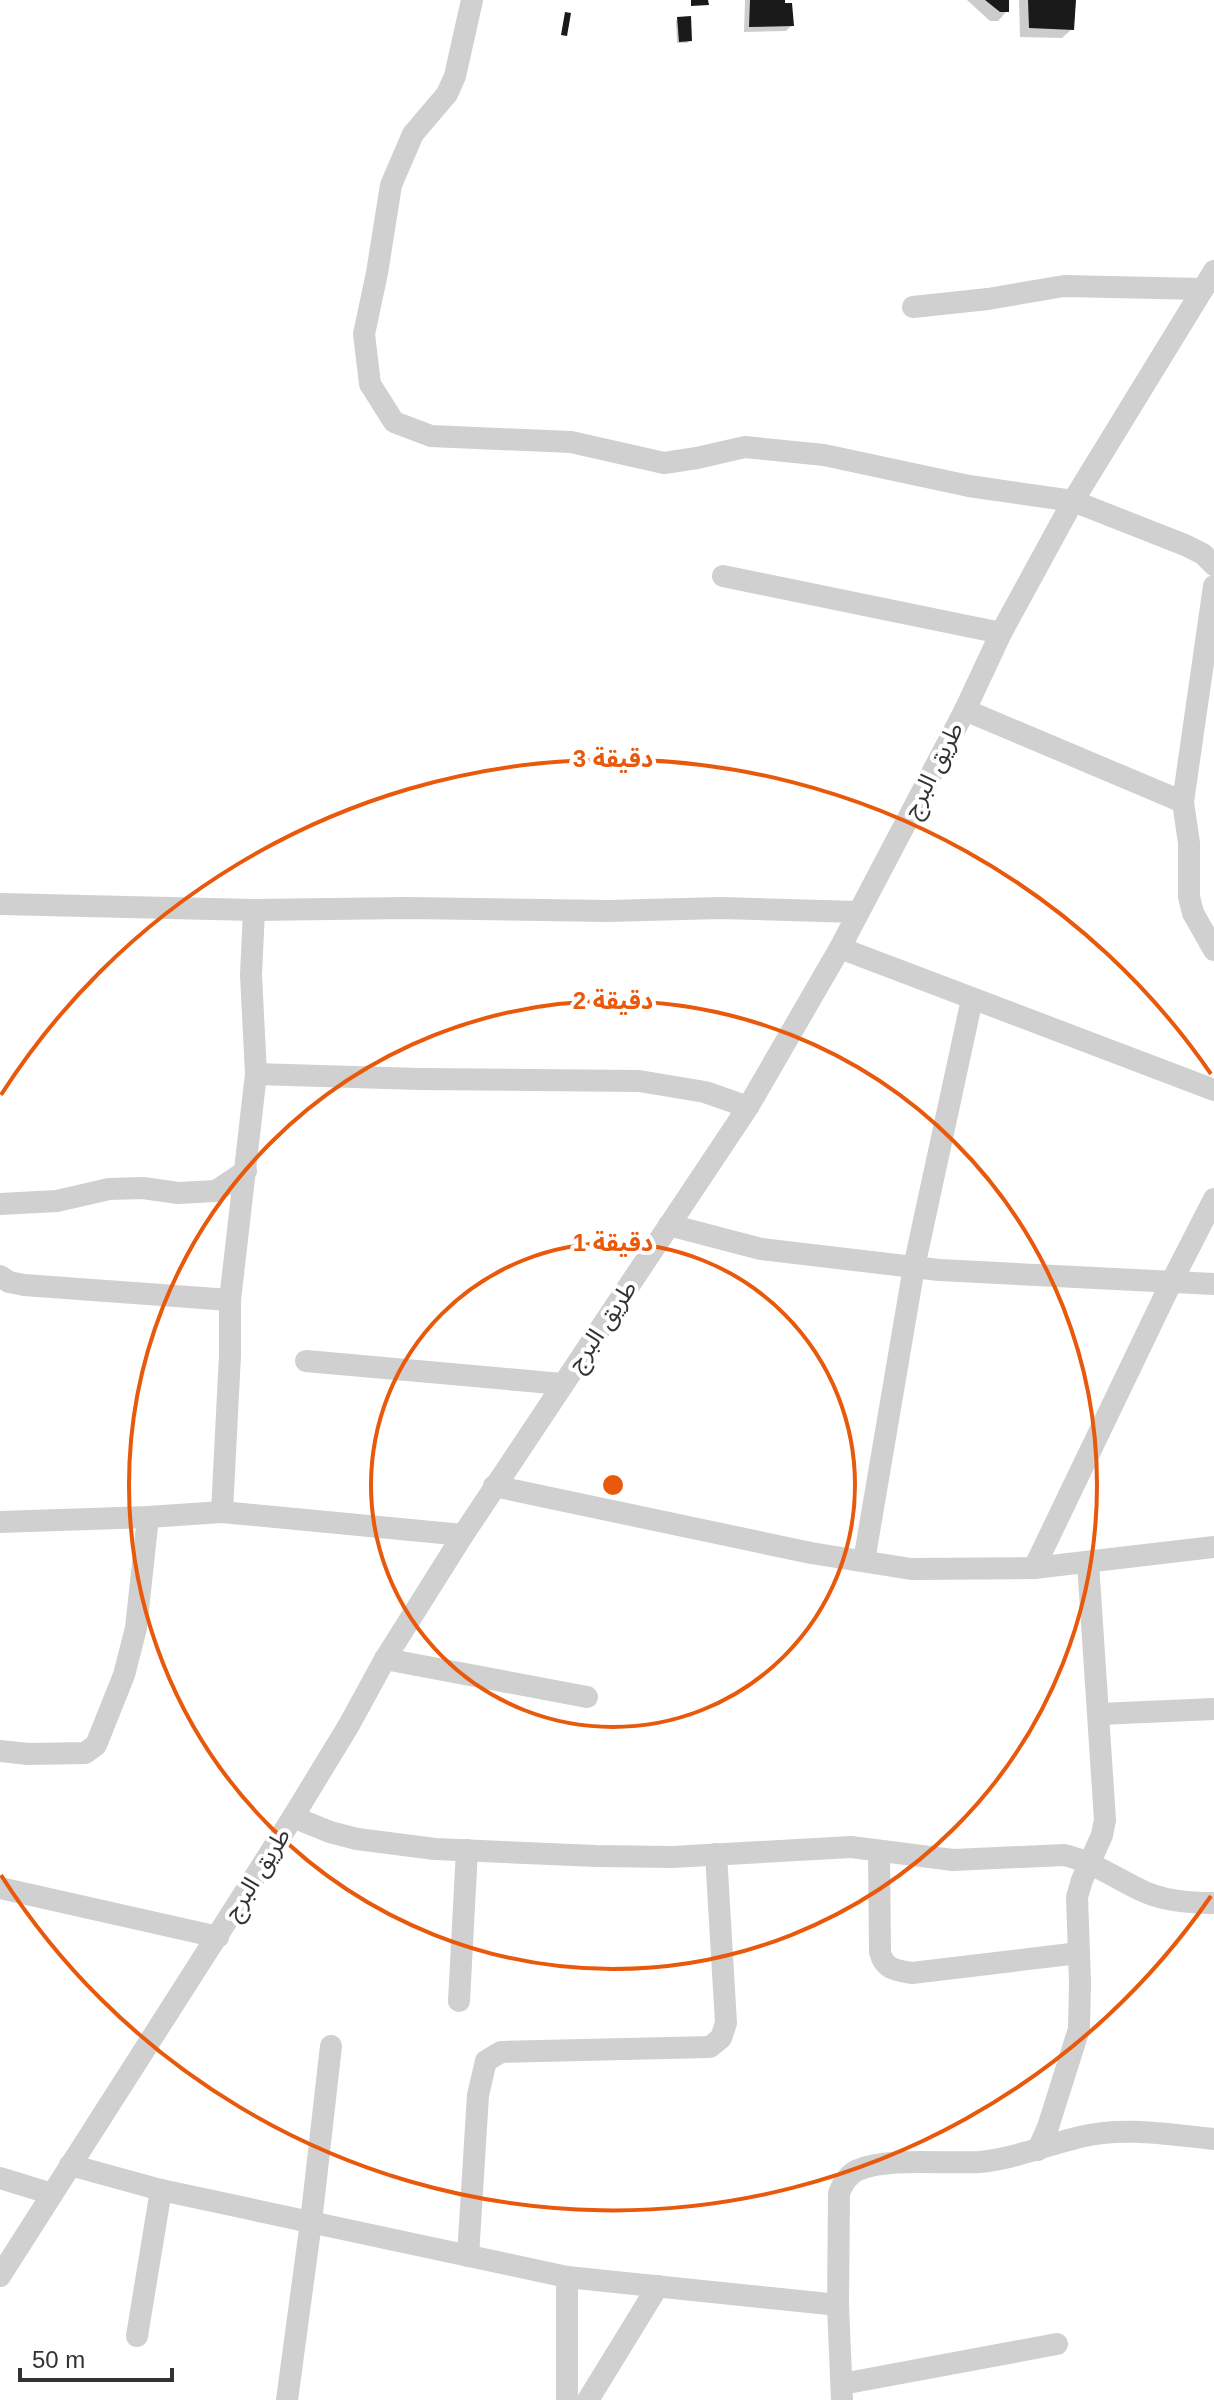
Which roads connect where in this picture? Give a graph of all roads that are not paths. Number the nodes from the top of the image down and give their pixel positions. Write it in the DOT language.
graph roads {
  1 [pos="472,0"];
  2 [pos="1208,280"];
  3 [pos="913,307"];
  4 [pos="1073,501"];
  5 [pos="1214,565"];
  6 [pos="723,576"];
  7 [pos="1214,586"];
  8 [pos="1001,633"];
  9 [pos="965,710"];
  10 [pos="1183,802"];
  11 [pos="0,904"];
  12 [pos="254,910"];
  13 [pos="858,912"];
  14 [pos="840,948"];
  15 [pos="1214,950"];
  16 [pos="972,999"];
  17 [pos="256,1074"];
  18 [pos="1214,1090"];
  19 [pos="748,1107"];
  20 [pos="246,1171"];
  21 [pos="1214,1199"];
  22 [pos="0,1204"];
  23 [pos="669,1225"];
  24 [pos="914,1267"];
  25 [pos="0,1276"];
  26 [pos="1171,1283"];
  27 [pos="1214,1284"];
  28 [pos="230,1300"];
  29 [pos="306,1361"];
  30 [pos="562,1384"];
  31 [pos="494,1486"];
  32 [pos="222,1512"];
  33 [pos="148,1517"];
  34 [pos="0,1522"];
  35 [pos="463,1535"];
  36 [pos="1214,1547"];
  37 [pos="864,1561"];
  38 [pos="1088,1563"];
  39 [pos="1034,1568"];
  40 [pos="385,1659"];
  41 [pos="587,1697"];
  42 [pos="1214,1709"];
  43 [pos="1099,1714"];
  44 [pos="0,1751"];
  45 [pos="293,1817"];
  46 [pos="467,1850"];
  47 [pos="879,1851"];
  48 [pos="716,1854"];
  49 [pos="1088,1863"];
  50 [pos="0,1888"];
  51 [pos="1214,1903"];
  52 [pos="218,1937"];
  53 [pos="1079,1953"];
  54 [pos="459,2001"];
  55 [pos="331,2046"];
  56 [pos="1214,2139"];
  57 [pos="1038,2150"];
  58 [pos="70,2165"];
  59 [pos="0,2178"];
  60 [pos="161,2190"];
  61 [pos="52,2194"];
  62 [pos="311,2222"];
  63 [pos="468,2256"];
  64 [pos="0,2276"];
  65 [pos="567,2277"];
  66 [pos="658,2286"];
  67 [pos="838,2305"];
  68 [pos="137,2336"];
  69 [pos="1057,2344"];
  70 [pos="842,2392"];
  71 [pos="287,2400"];
  72 [pos="567,2400"];
  73 [pos="588,2400"];
  1 -- 4 [label="street"];
  2 -- 3 [label="street"];
  2 -- 4 [label="street, طريق البرج"];
  4 -- 5 [label="street"];
  4 -- 8 [label="street, طريق البرج"];
  6 -- 8 [label="street"];
  7 -- 10 [label="street"];
  8 -- 9 [label="street, طريق البرج"];
  9 -- 10 [label="street"];
  9 -- 13 [label="street, طريق البرج"];
  10 -- 15 [label="street"];
  11 -- 12 [label="street"];
  12 -- 13 [label="street"];
  12 -- 17 [label="street"];
  13 -- 14 [label="street, طريق البرج"];
  14 -- 16 [label="street"];
  14 -- 19 [label="street, طريق البرج"];
  16 -- 18 [label="street"];
  16 -- 24 [label="street"];
  17 -- 19 [label="street"];
  17 -- 20 [label="street"];
  19 -- 23 [label="street, طريق البرج"];
  20 -- 22 [label="street"];
  20 -- 28 [label="street"];
  21 -- 26 [label="street"];
  23 -- 24 [label="street"];
  23 -- 30 [label="street, طريق البرج"];
  24 -- 26 [label="street"];
  24 -- 37 [label="street"];
  25 -- 28 [label="street"];
  26 -- 27 [label="street"];
  26 -- 39 [label="street"];
  28 -- 32 [label="street"];
  29 -- 30 [label="street"];
  30 -- 31 [label="street, طريق البرج"];
  31 -- 35 [label="street, طريق البرج"];
  31 -- 37 [label="street"];
  32 -- 33 [label="street"];
  32 -- 35 [label="street"];
  33 -- 34 [label="street"];
  33 -- 44 [label="street"];
  35 -- 40 [label="street, طريق البرج"];
  36 -- 38 [label="street"];
  37 -- 39 [label="street"];
  38 -- 39 [label="street"];
  38 -- 43 [label="street"];
  40 -- 41 [label="street"];
  40 -- 45 [label="street, طريق البرج"];
  42 -- 43 [label="street"];
  43 -- 49 [label="street"];
  45 -- 46 [label="street"];
  45 -- 52 [label="street, طريق البرج"];
  46 -- 48 [label="street"];
  46 -- 54 [label="street"];
  47 -- 48 [label="street"];
  47 -- 49 [label="street"];
  47 -- 53 [label="street"];
  48 -- 63 [label="street"];
  49 -- 51 [label="street"];
  49 -- 53 [label="street"];
  50 -- 52 [label="street"];
  52 -- 58 [label="street, طريق البرج"];
  53 -- 57 [label="street"];
  55 -- 62 [label="street"];
  56 -- 57 [label="street"];
  57 -- 67 [label="street"];
  58 -- 60 [label="street"];
  58 -- 61 [label="street, طريق البرج"];
  59 -- 61 [label="street"];
  60 -- 62 [label="street"];
  60 -- 68 [label="street"];
  61 -- 64 [label="street, طريق البرج"];
  62 -- 63 [label="street"];
  62 -- 71 [label="street"];
  63 -- 65 [label="street"];
  65 -- 66 [label="street"];
  65 -- 72 [label="street"];
  66 -- 67 [label="street"];
  66 -- 73 [label="street"];
  67 -- 70 [label="street"];
  69 -- 70 [label="street"];
}
